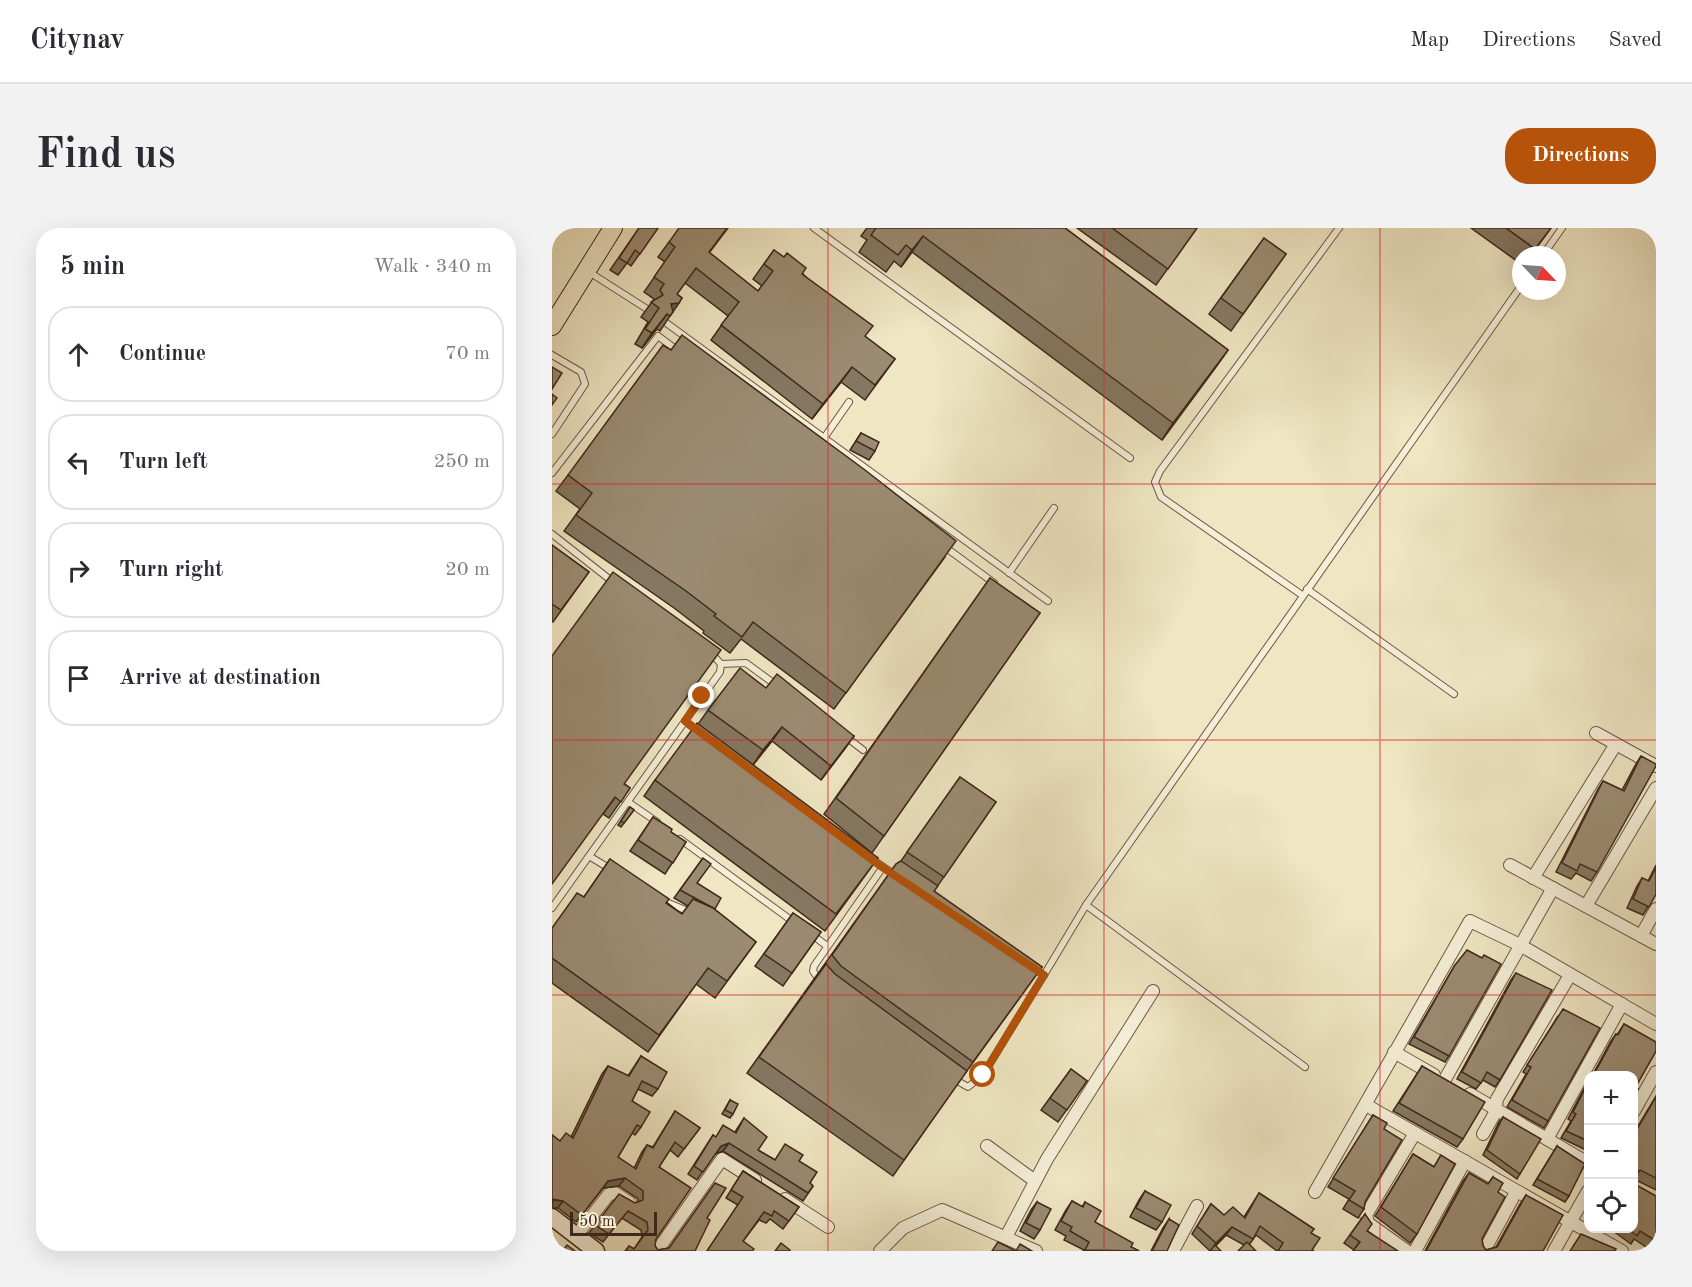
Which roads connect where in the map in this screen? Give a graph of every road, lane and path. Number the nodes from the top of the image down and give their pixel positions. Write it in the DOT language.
graph roads {
  1 [pos="613,228"];
  2 [pos="814,228"];
  3 [pos="1339,228"];
  4 [pos="1562,228"];
  5 [pos="1549,246"];
  6 [pos="586,270"];
  7 [pos="1512,299"];
  8 [pos="647,309"];
  9 [pos="665,322"];
  10 [pos="552,326"];
  11 [pos="552,355"];
  12 [pos="686,357"];
  13 [pos="849,402"];
  14 [pos="552,434"];
  15 [pos="824,438"];
  16 [pos="1130,458"];
  17 [pos="552,473"];
  18 [pos="1054,508"];
  19 [pos="552,534"];
  20 [pos="942,544"];
  21 [pos="1009,573"];
  22 [pos="998,586"];
  23 [pos="622,588"];
  24 [pos="1307,589"];
  25 [pos="1302,595"];
  26 [pos="1048,601"];
  27 [pos="706,649"];
  28 [pos="721,664"];
  29 [pos="782,690"];
  30 [pos="1454,694"];
  31 [pos="685,721"];
  32 [pos="836,730"];
  33 [pos="1596,733"];
  34 [pos="704,735"];
  35 [pos="1616,744"];
  36 [pos="863,750"];
  37 [pos="1656,766"];
  38 [pos="1656,788"];
  39 [pos="628,802"];
  40 [pos="666,829"];
  41 [pos="676,836"];
  42 [pos="864,853"];
  43 [pos="589,856"];
  44 [pos="1510,865"];
  45 [pos="882,867"];
  46 [pos="618,874"];
  47 [pos="1533,878"];
  48 [pos="902,880"];
  49 [pos="1553,888"];
  50 [pos="657,898"];
  51 [pos="1086,905"];
  52 [pos="1586,906"];
  53 [pos="552,908"];
  54 [pos="1656,909"];
  55 [pos="696,916"];
  56 [pos="1641,936"];
  57 [pos="1656,944"];
  58 [pos="1520,945"];
  59 [pos="827,946"];
  60 [pos="1026,962"];
  61 [pos="1044,975"];
  62 [pos="1570,975"];
  63 [pos="826,986"];
  64 [pos="1153,991"];
  65 [pos="1622,1004"];
  66 [pos="1656,1024"];
  67 [pos="1394,1052"];
  68 [pos="1305,1067"];
  69 [pos="1656,1072"];
  70 [pos="950,1076"];
  71 [pos="1444,1081"];
  72 [pos="1366,1105"];
  73 [pos="1638,1105"];
  74 [pos="1496,1108"];
  75 [pos="1415,1133"];
  76 [pos="1483,1134"];
  77 [pos="1547,1139"];
  78 [pos="987,1146"];
  79 [pos="1466,1161"];
  80 [pos="1584,1161"];
  81 [pos="1035,1181"];
  82 [pos="1315,1192"];
  83 [pos="1516,1192"];
  84 [pos="1584,1198"];
  85 [pos="631,1203"];
  86 [pos="1197,1206"];
  87 [pos="552,1217"];
  88 [pos="1570,1223"];
  89 [pos="828,1227"];
  90 [pos="576,1236"];
  91 [pos="1006,1237"];
  92 [pos="596,1251"];
  93 [pos="657,1251"];
  94 [pos="880,1251"];
  95 [pos="1036,1251"];
  96 [pos="1173,1251"];
  97 [pos="1407,1251"];
  98 [pos="1415,1251"];
  99 [pos="1484,1251"];
  100 [pos="1554,1251"];
  101 [pos="1622,1251"];
  1 -- 6 [label="main road"];
  2 -- 16 [label="lane"];
  3 -- 25 [label="lane"];
  4 -- 5 [label="lane"];
  6 -- 8 [label="lane"];
  6 -- 10 [label="main road"];
  7 -- 24 [label="lane"];
  9 -- 15 [label="lane"];
  11 -- 14 [label="lane"];
  12 -- 17 [label="lane"];
  13 -- 15 [label="lane"];
  15 -- 21 [label="lane"];
  18 -- 21 [label="lane"];
  19 -- 23 [label="lane"];
  20 -- 22 [label="lane"];
  21 -- 26 [label="lane"];
  24 -- 25 [label="lane"];
  24 -- 30 [label="lane"];
  25 -- 51 [label="lane"];
  27 -- 28 [label="lane"];
  28 -- 29 [label="lane"];
  28 -- 31 [label="lane"];
  31 -- 34 [label="lane"];
  31 -- 39 [label="lane"];
  32 -- 36 [label="lane"];
  33 -- 35 [label="street"];
  35 -- 37 [label="street"];
  35 -- 47 [label="street"];
  38 -- 52 [label="street"];
  39 -- 40 [label="lane"];
  39 -- 43 [label="lane"];
  41 -- 59 [label="lane"];
  42 -- 45 [label="lane"];
  43 -- 46 [label="lane"];
  43 -- 53 [label="lane"];
  44 -- 47 [label="street"];
  45 -- 48 [label="lane"];
  45 -- 59 [label="lane"];
  47 -- 49 [label="street"];
  49 -- 52 [label="street"];
  49 -- 58 [label="street"];
  50 -- 55 [label="lane"];
  51 -- 61 [label="lane"];
  51 -- 68 [label="lane"];
  52 -- 56 [label="street"];
  54 -- 56 [label="street"];
  56 -- 57 [label="street"];
  58 -- 62 [label="street"];
  58 -- 67 [label="street"];
  58 -- 71 [label="street"];
  59 -- 63 [label="lane"];
  60 -- 61 [label="lane"];
  61 -- 70 [label="lane"];
  62 -- 65 [label="street"];
  62 -- 74 [label="street"];
  64 -- 81 [label="street"];
  65 -- 66 [label="street"];
  65 -- 77 [label="street"];
  67 -- 71 [label="street"];
  67 -- 72 [label="street"];
  69 -- 73 [label="street"];
  71 -- 74 [label="street"];
  72 -- 75 [label="street"];
  72 -- 82 [label="street"];
  74 -- 76 [label="street"];
  74 -- 77 [label="street"];
  75 -- 79 [label="street"];
  75 -- 97 [label="street"];
  77 -- 80 [label="street"];
  78 -- 81 [label="street"];
  79 -- 83 [label="street"];
  79 -- 98 [label="street"];
  81 -- 91 [label="street"];
  83 -- 88 [label="street"];
  83 -- 99 [label="street"];
  84 -- 88 [label="street"];
  85 -- 90 [label="street"];
  86 -- 96 [label="street"];
  87 -- 90 [label="street"];
  88 -- 100 [label="street"];
  88 -- 101 [label="street"];
  89 -- 93 [label="street"];
  90 -- 92 [label="street"];
  91 -- 94 [label="street"];
  91 -- 95 [label="street"];
}
